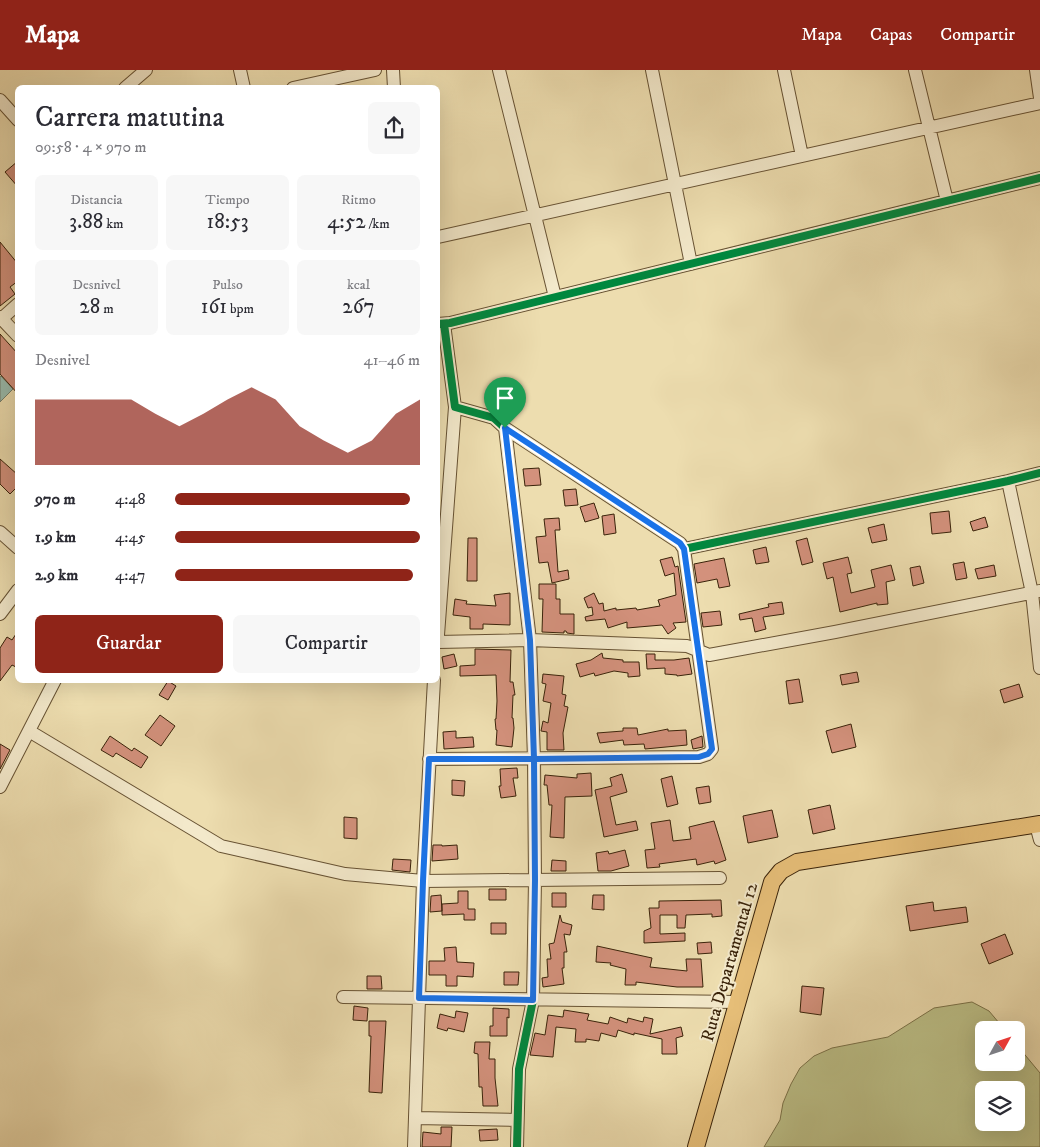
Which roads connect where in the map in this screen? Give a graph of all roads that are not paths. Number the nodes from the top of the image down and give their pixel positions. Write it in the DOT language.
graph roads {
  1 [pos="146,70"];
  2 [pos="240,70"];
  3 [pos="375,70"];
  4 [pos="393,70"];
  5 [pos="500,70"];
  6 [pos="652,70"];
  7 [pos="784,70"];
  8 [pos="915,70"];
  9 [pos="1036,70"];
  10 [pos="128,85"];
  11 [pos="243,85"];
  12 [pos="307,85"];
  13 [pos="394,85"];
  14 [pos="1040,98"];
  15 [pos="0,100"];
  16 [pos="1040,103"];
  17 [pos="15,117"];
  18 [pos="929,128"];
  19 [pos="802,156"];
  20 [pos="1040,178"];
  21 [pos="675,184"];
  22 [pos="947,201"];
  23 [pos="535,215"];
  24 [pos="440,237"];
  25 [pos="691,264"];
  26 [pos="555,297"];
  27 [pos="15,307"];
  28 [pos="1,319"];
  29 [pos="441,324"];
  30 [pos="15,333"];
  31 [pos="454,407"];
  32 [pos="505,428"];
  33 [pos="1040,473"];
  34 [pos="1008,481"];
  35 [pos="0,532"];
  36 [pos="15,545"];
  37 [pos="684,549"];
  38 [pos="1036,592"];
  39 [pos="15,594"];
  40 [pos="440,606"];
  41 [pos="0,614"];
  42 [pos="530,640"];
  43 [pos="440,642"];
  44 [pos="698,651"];
  45 [pos="1040,668"];
  46 [pos="54,683"];
  47 [pos="434,683"];
  48 [pos="29,731"];
  49 [pos="429,759"];
  50 [pos="534,759"];
  51 [pos="0,787"];
  52 [pos="1039,830"];
  53 [pos="720,878"];
  54 [pos="535,880"];
  55 [pos="423,881"];
  56 [pos="342,997"];
  57 [pos="419,998"];
  58 [pos="533,1000"];
  59 [pos="737,1002"];
  60 [pos="415,1118"];
  61 [pos="517,1120"];
  62 [pos="414,1147"];
  63 [pos="517,1147"];
  64 [pos="696,1147"];
  1 -- 10 [label="street"];
  2 -- 11 [label="street"];
  3 -- 12 [label="street"];
  4 -- 13 [label="street"];
  5 -- 23 [label="street"];
  6 -- 21 [label="street"];
  7 -- 19 [label="street"];
  8 -- 18 [label="street"];
  9 -- 14 [label="street"];
  15 -- 17 [label="street"];
  16 -- 18 [label="street"];
  18 -- 19 [label="street"];
  18 -- 22 [label="street"];
  19 -- 21 [label="street"];
  20 -- 22 [label="street"];
  21 -- 23 [label="street"];
  21 -- 25 [label="street"];
  22 -- 25 [label="street"];
  23 -- 24 [label="street"];
  23 -- 26 [label="street"];
  25 -- 26 [label="street"];
  26 -- 29 [label="street"];
  27 -- 28 [label="street"];
  28 -- 30 [label="street"];
  29 -- 31 [label="street"];
  31 -- 32 [label="street"];
  31 -- 40 [label="street"];
  32 -- 37 [label="street"];
  32 -- 42 [label="street"];
  33 -- 34 [label="street"];
  34 -- 37 [label="street"];
  34 -- 38 [label="street"];
  35 -- 36 [label="street"];
  37 -- 44 [label="street"];
  38 -- 44 [label="street"];
  38 -- 45 [label="street"];
  39 -- 41 [label="street"];
  42 -- 43 [label="street"];
  42 -- 44 [label="street"];
  42 -- 50 [label="street"];
  44 -- 50 [label="street"];
  46 -- 48 [label="street"];
  47 -- 49 [label="street"];
  48 -- 51 [label="street"];
  48 -- 55 [label="street"];
  49 -- 50 [label="street"];
  49 -- 55 [label="street"];
  50 -- 54 [label="street"];
  52 -- 59 [label="main road, Ruta Departamental 12"];
  53 -- 54 [label="street"];
  54 -- 55 [label="street"];
  54 -- 58 [label="street"];
  55 -- 57 [label="street"];
  56 -- 57 [label="street"];
  57 -- 58 [label="street"];
  57 -- 60 [label="street"];
  58 -- 59 [label="street"];
  58 -- 61 [label="street"];
  59 -- 64 [label="main road, Ruta Departamental 12"];
  60 -- 61 [label="street"];
  60 -- 62 [label="street"];
  61 -- 63 [label="street"];
}
